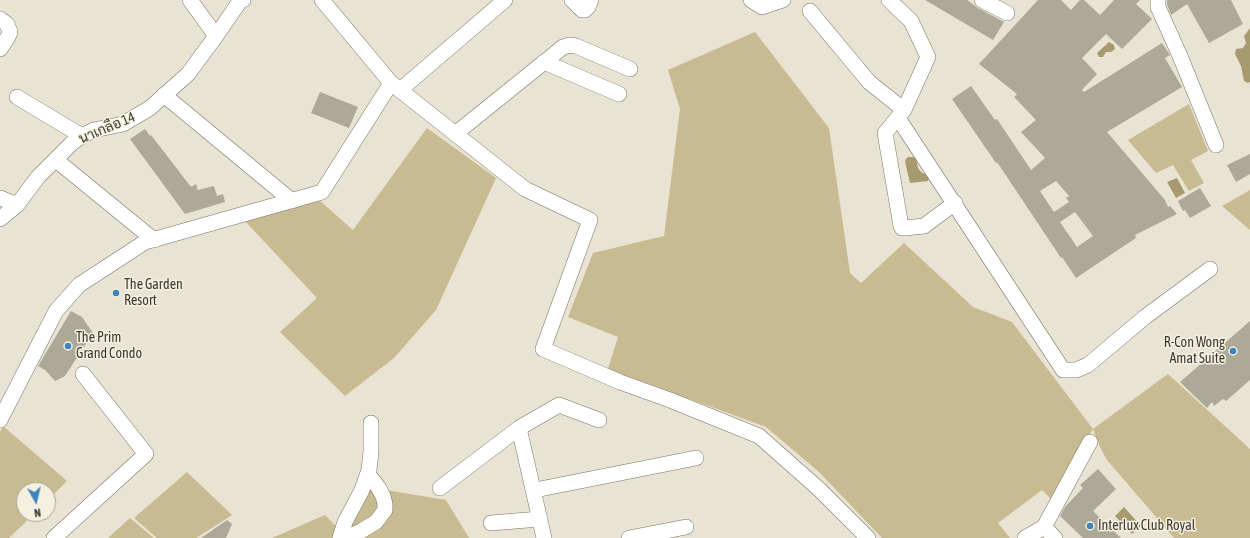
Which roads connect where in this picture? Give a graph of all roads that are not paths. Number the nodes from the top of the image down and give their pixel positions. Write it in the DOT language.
graph roads {
  1 [pos="190,0"];
  2 [pos="243,0"];
  3 [pos="322,0"];
  4 [pos="506,0"];
  5 [pos="572,0"];
  6 [pos="591,0"];
  7 [pos="751,0"];
  8 [pos="783,0"];
  9 [pos="889,0"];
  10 [pos="982,0"];
  11 [pos="1158,0"];
  12 [pos="810,11"];
  13 [pos="1007,13"];
  14 [pos="0,19"];
  15 [pos="216,36"];
  16 [pos="0,49"];
  17 [pos="544,62"];
  18 [pos="630,68"];
  19 [pos="395,87"];
  20 [pos="619,94"];
  21 [pos="164,95"];
  22 [pos="17,97"];
  23 [pos="901,114"];
  24 [pos="455,134"];
  25 [pos="82,136"];
  26 [pos="1216,145"];
  27 [pos="56,160"];
  28 [pos="0,198"];
  29 [pos="292,201"];
  30 [pos="955,203"];
  31 [pos="17,205"];
  32 [pos="0,219"];
  33 [pos="154,240"];
  34 [pos="1210,269"];
  35 [pos="83,374"];
  36 [pos="0,420"];
  37 [pos="599,420"];
  38 [pos="371,424"];
  39 [pos="519,428"];
  40 [pos="1090,442"];
  41 [pos="696,458"];
  42 [pos="368,474"];
  43 [pos="440,488"];
  44 [pos="535,490"];
  45 [pos="540,519"];
  46 [pos="491,523"];
  47 [pos="686,528"];
  48 [pos="1050,533"];
  49 [pos="54,538"];
  50 [pos="340,538"];
  51 [pos="347,538"];
  52 [pos="544,538"];
  53 [pos="629,538"];
  54 [pos="868,538"];
  55 [pos="1025,538"];
  1 -- 15 [label="street"];
  2 -- 15 [label="street, นาเกลือ 14"];
  3 -- 19 [label="street"];
  4 -- 19 [label="street"];
  5 -- 6 [label="street"];
  7 -- 8 [label="street"];
  9 -- 23 [label="street"];
  10 -- 13 [label="street"];
  11 -- 26 [label="street"];
  12 -- 23 [label="street"];
  14 -- 16 [label="street"];
  15 -- 21 [label="street, นาเกลือ 14"];
  17 -- 18 [label="street"];
  17 -- 20 [label="street"];
  17 -- 24 [label="street"];
  19 -- 24 [label="street"];
  19 -- 29 [label="street"];
  21 -- 25 [label="street, นาเกลือ 14"];
  21 -- 29 [label="street"];
  22 -- 25 [label="street"];
  23 -- 30 [label="street"];
  23 -- 30 [label="street"];
  24 -- 54 [label="street"];
  25 -- 27 [label="street, นาเกลือ 14"];
  27 -- 31 [label="street, นาเกลือ 14"];
  27 -- 33 [label="street"];
  28 -- 31 [label="street"];
  29 -- 33 [label="street"];
  30 -- 34 [label="street"];
  31 -- 32 [label="street, นาเกลือ 14"];
  33 -- 36 [label="street"];
  35 -- 49 [label="street"];
  37 -- 39 [label="street"];
  38 -- 42 [label="street"];
  39 -- 43 [label="street"];
  39 -- 44 [label="street"];
  40 -- 48 [label="street"];
  41 -- 44 [label="street"];
  42 -- 50 [label="street"];
  42 -- 51 [label="street"];
  44 -- 45 [label="street"];
  45 -- 46 [label="street"];
  45 -- 52 [label="street"];
  47 -- 53 [label="street"];
  48 -- 55 [label="street"];
}
